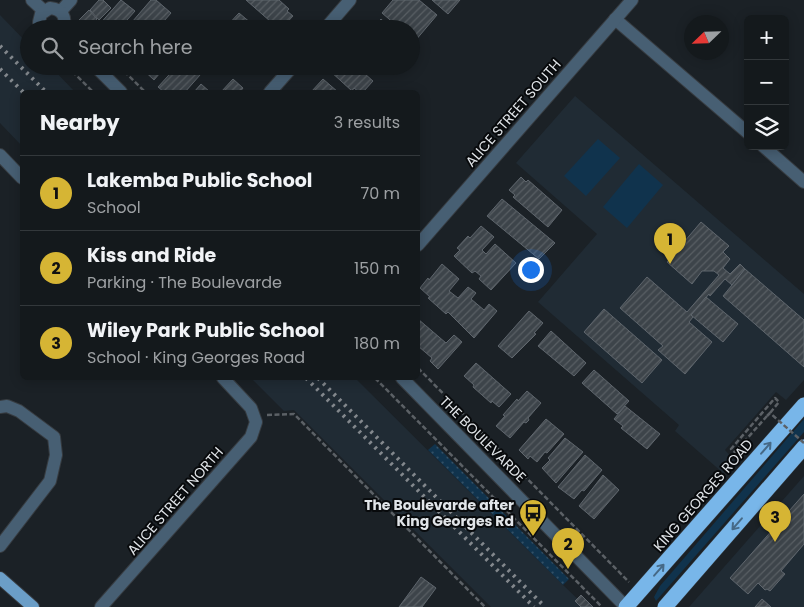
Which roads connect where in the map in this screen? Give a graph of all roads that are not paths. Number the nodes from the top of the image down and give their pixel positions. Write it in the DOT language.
graph roads {
  1 [pos="32,0"];
  2 [pos="71,0"];
  3 [pos="350,0"];
  4 [pos="632,0"];
  5 [pos="44,11"];
  6 [pos="61,12"];
  7 [pos="615,19"];
  8 [pos="40,20"];
  9 [pos="65,20"];
  10 [pos="333,20"];
  11 [pos="104,75"];
  12 [pos="285,75"];
  13 [pos="119,90"];
  14 [pos="272,90"];
  15 [pos="744,130"];
  16 [pos="768,150"];
  17 [pos="0,155"];
  18 [pos="20,176"];
  19 [pos="804,182"];
  20 [pos="420,243"];
  21 [pos="224,380"];
  22 [pos="404,380"];
  23 [pos="804,405"];
  24 [pos="0,407"];
  25 [pos="804,447"];
  26 [pos="0,546"];
  27 [pos="0,578"];
  28 [pos="33,607"];
  29 [pos="101,607"];
  30 [pos="626,607"];
  31 [pos="665,607"];
  1 -- 5 [label="street"];
  2 -- 6 [label="street"];
  3 -- 10 [label="street"];
  4 -- 7 [label="street, ALICE STREET SOUTH"];
  5 -- 6 [label="street"];
  5 -- 8 [label="street"];
  6 -- 9 [label="street"];
  7 -- 15 [label="street"];
  7 -- 20 [label="street, ALICE STREET SOUTH"];
  11 -- 13 [label="street"];
  12 -- 14 [label="street"];
  16 -- 19 [label="street"];
  17 -- 18 [label="street"];
  21 -- 29 [label="street, ALICE STREET NORTH"];
  22 -- 30 [label="street, THE BOULEVARDE"];
  30 -- 23 [label="highway, KING GEORGES ROAD, one-way"];
  24 -- 26 [label="street"];
  25 -- 31 [label="highway, one-way"];
  27 -- 28 [label="main road"];
}
